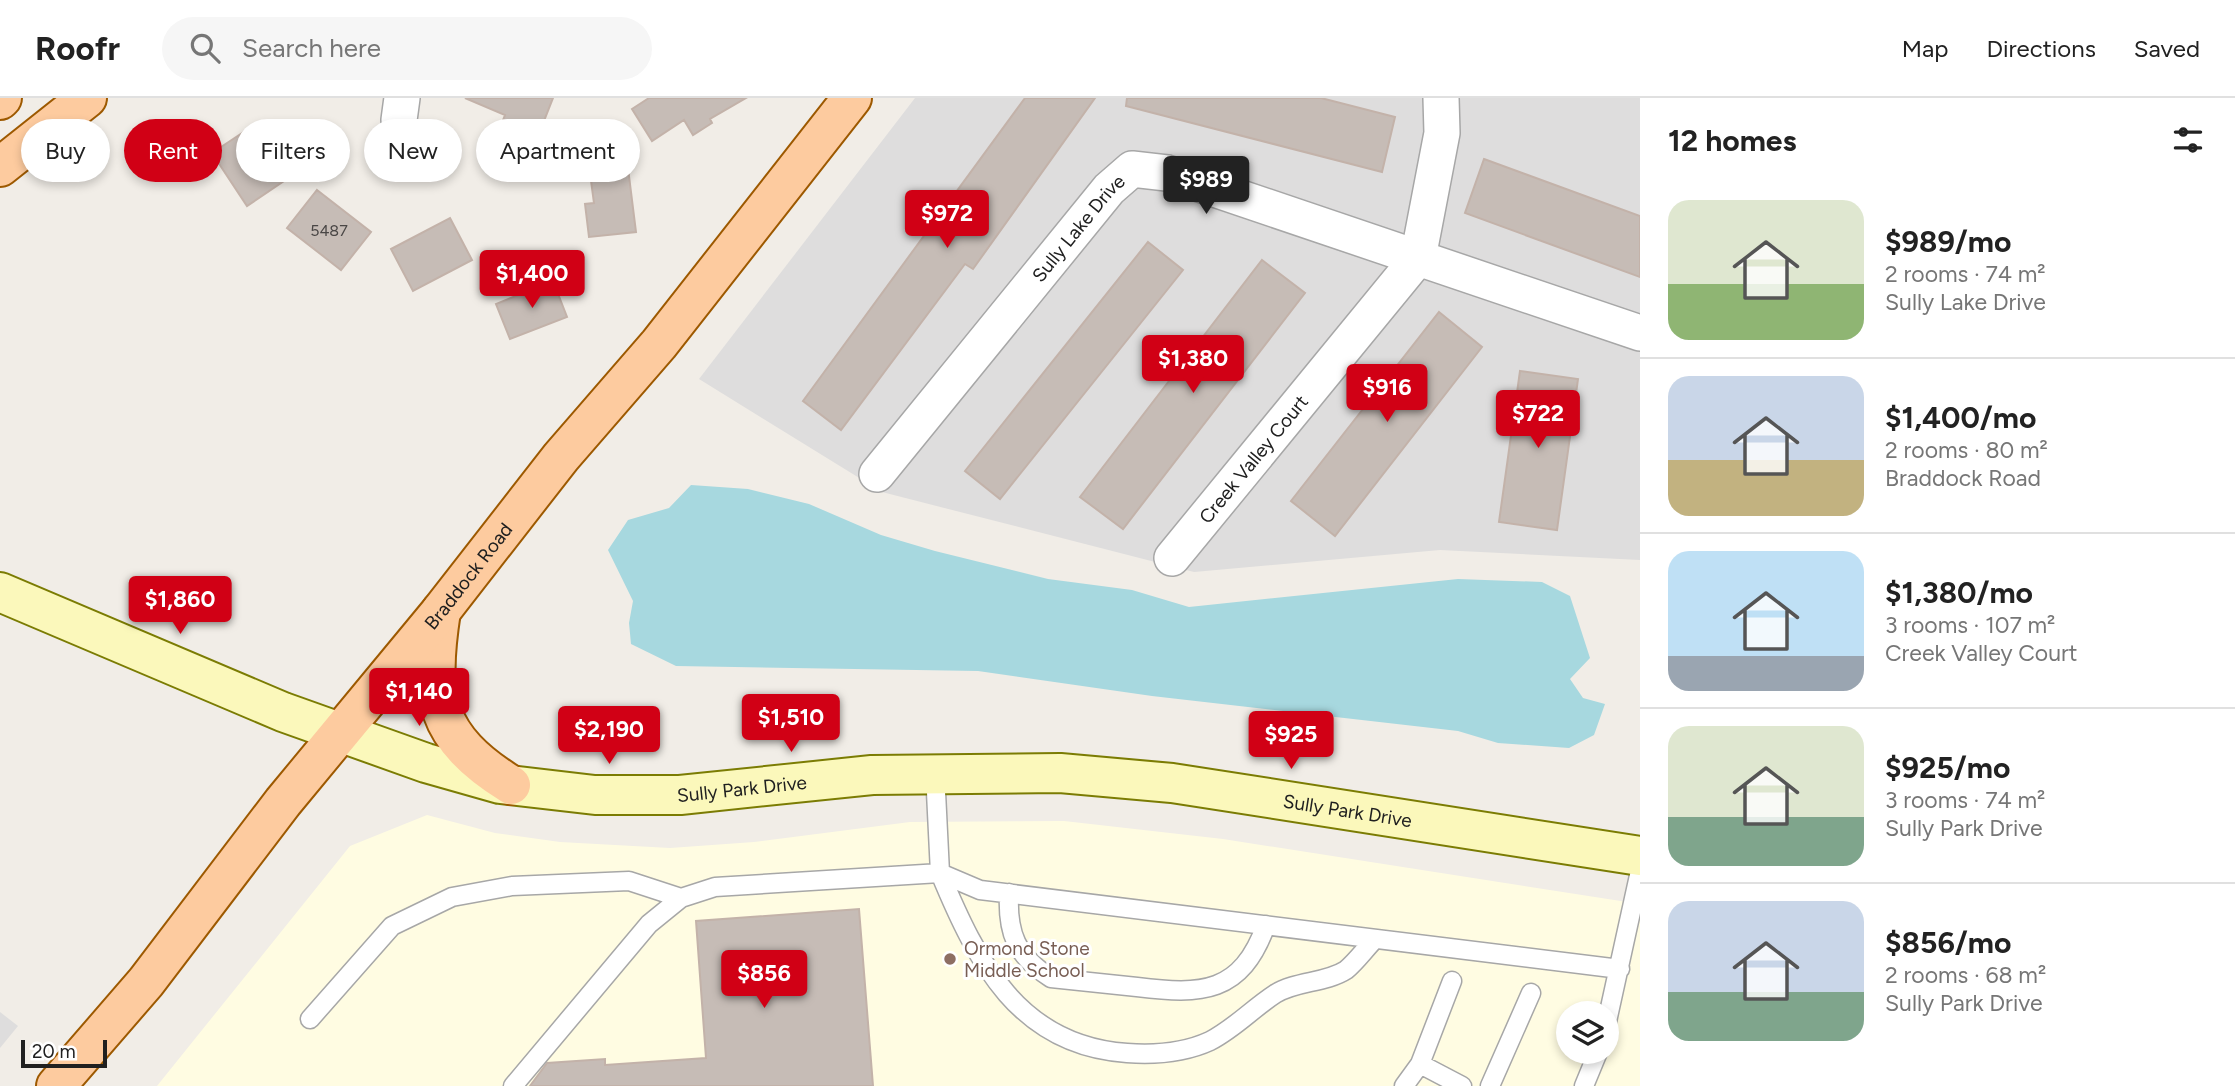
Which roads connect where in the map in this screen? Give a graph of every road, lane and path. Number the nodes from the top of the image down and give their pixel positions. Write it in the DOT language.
graph roads {
  1 [pos="87,98"];
  2 [pos="852,98"];
  3 [pos="1441,98"];
  4 [pos="0,167"];
  5 [pos="1418,258"];
  6 [pos="1640,333"];
  7 [pos="877,474"];
  8 [pos="1172,558"];
  9 [pos="0,592"];
  10 [pos="441,611"];
  11 [pos="340,731"];
  12 [pos="935,772"];
  13 [pos="511,785"];
  14 [pos="1640,856"];
  15 [pos="1640,871"];
  16 [pos="940,873"];
  17 [pos="1009,893"];
  18 [pos="681,898"];
  19 [pos="1266,925"];
  20 [pos="1375,939"];
  21 [pos="1620,969"];
  22 [pos="1452,981"];
  23 [pos="1531,993"];
  24 [pos="1612,1001"];
  25 [pos="310,1018"];
  26 [pos="1420,1064"];
  27 [pos="1593,1064"];
  28 [pos="56,1086"];
  29 [pos="513,1086"];
  30 [pos="1404,1086"];
  31 [pos="1462,1086"];
  32 [pos="1490,1086"];
  33 [pos="1584,1086"];
  1 -- 4 [label="main road"];
  2 -- 10 [label="main road, Braddock Road"];
  3 -- 5 [label="street, Creek Valley Court"];
  5 -- 6 [label="street, Sully Lake Drive"];
  5 -- 7 [label="street, Sully Lake Drive"];
  5 -- 8 [label="street, Creek Valley Court"];
  9 -- 11 [label="street, Sully Park Drive"];
  10 -- 11 [label="main road, Braddock Road"];
  10 -- 13 [label="main road"];
  11 -- 13 [label="street, Sully Park Drive"];
  11 -- 28 [label="main road, Braddock Road"];
  12 -- 13 [label="street, Sully Park Drive"];
  12 -- 14 [label="street, Sully Park Drive"];
  12 -- 16 [label="lane"];
  15 -- 21 [label="lane"];
  16 -- 17 [label="lane"];
  16 -- 18 [label="lane"];
  16 -- 20 [label="lane"];
  17 -- 19 [label="lane"];
  17 -- 19 [label="lane"];
  18 -- 25 [label="lane"];
  18 -- 29 [label="lane"];
  19 -- 20 [label="lane"];
  20 -- 21 [label="lane"];
  21 -- 24 [label="lane"];
  22 -- 26 [label="lane"];
  23 -- 32 [label="lane"];
  26 -- 30 [label="lane"];
  26 -- 31 [label="lane"];
  27 -- 33 [label="lane"];
}
